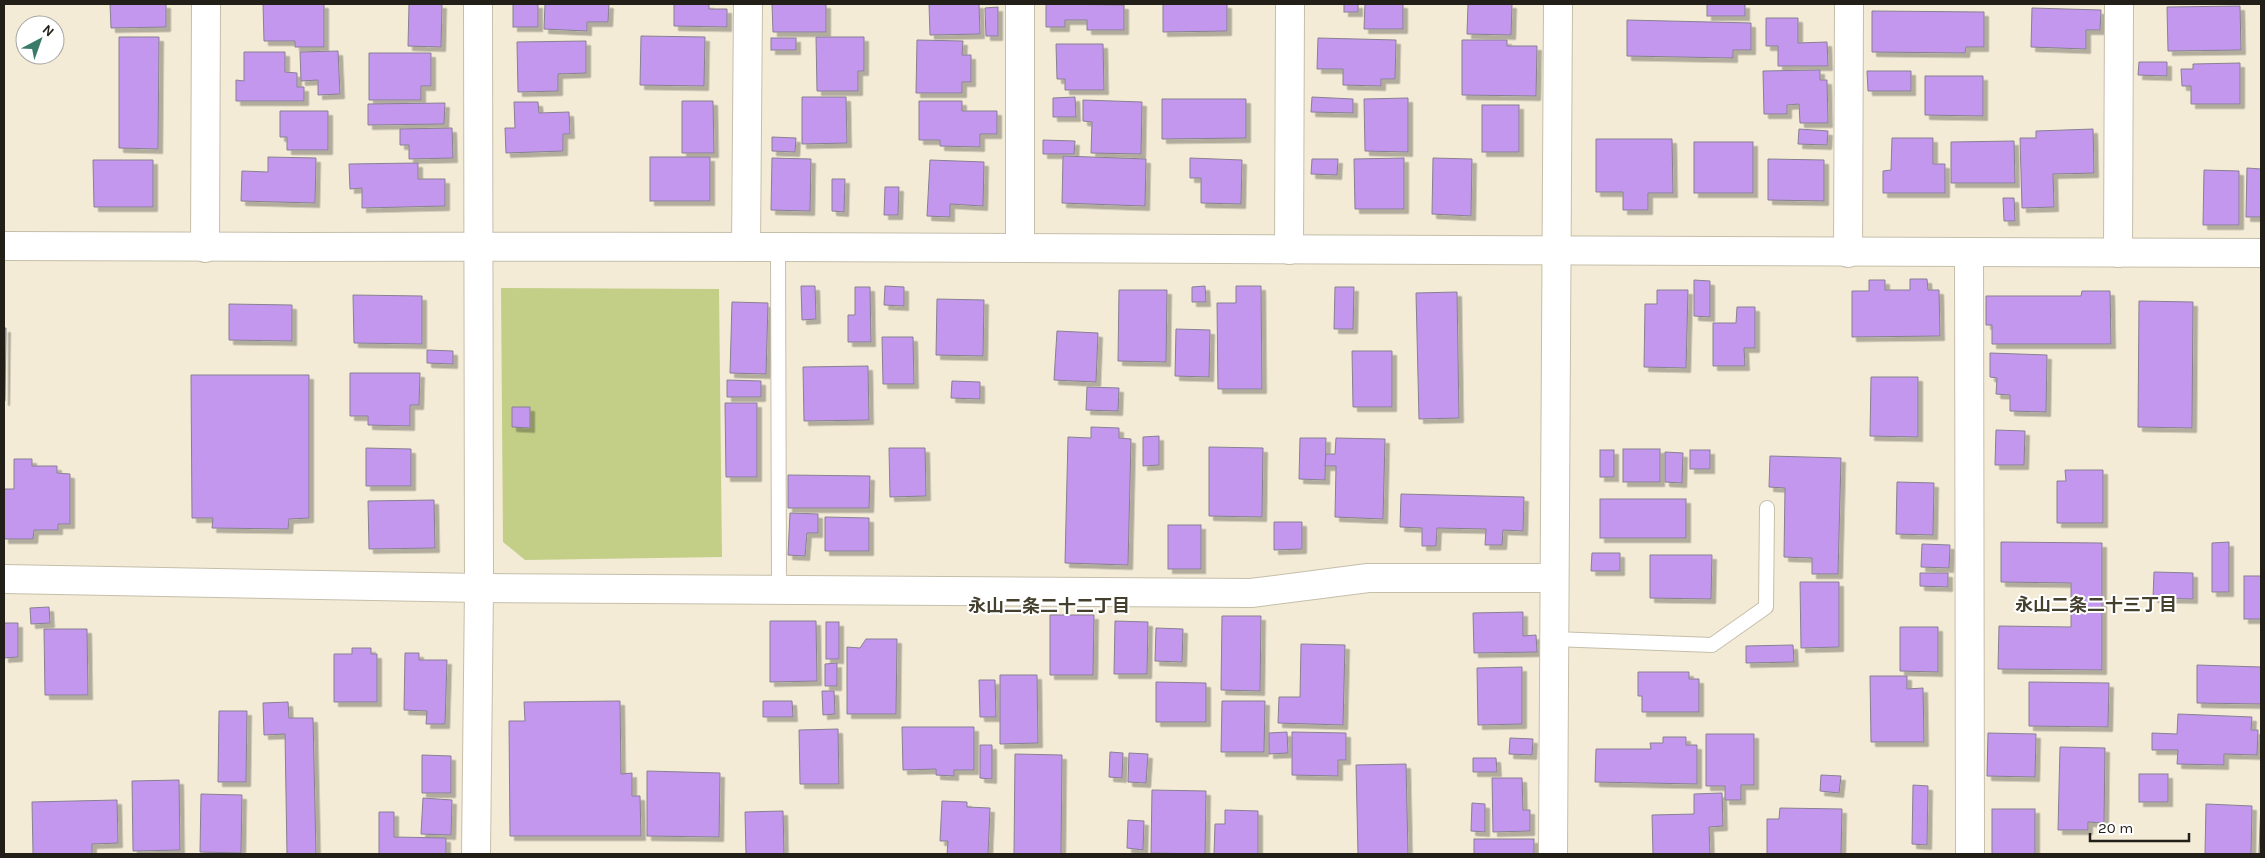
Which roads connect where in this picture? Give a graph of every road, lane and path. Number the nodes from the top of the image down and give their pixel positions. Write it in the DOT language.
graph roads {
  1 [pos="206,4"];
  2 [pos="478,4"];
  3 [pos="748,4"];
  4 [pos="1020,4"];
  5 [pos="1290,4"];
  6 [pos="1558,4"];
  7 [pos="1848,4"];
  8 [pos="2119,4"];
  9 [pos="4,246"];
  10 [pos="778,246"];
  11 [pos="746,247"];
  12 [pos="205,248"];
  13 [pos="478,248"];
  14 [pos="1020,248"];
  15 [pos="1288,250"];
  16 [pos="1556,251"];
  17 [pos="1848,253"];
  18 [pos="1969,253"];
  19 [pos="2118,253"];
  20 [pos="2261,253"];
  21 [pos="1767,508"];
  22 [pos="1554,578"];
  23 [pos="4,579"];
  24 [pos="479,588"];
  25 [pos="779,590"];
  26 [pos="1554,639"];
  27 [pos="476,854"];
  28 [pos="1553,854"];
  29 [pos="1970,854"];
  1 -- 12 [label="street"];
  2 -- 13 [label="street"];
  3 -- 11 [label="street"];
  4 -- 14 [label="street"];
  5 -- 15 [label="street"];
  6 -- 16 [label="street"];
  7 -- 17 [label="street"];
  8 -- 19 [label="street"];
  9 -- 12 [label="street"];
  10 -- 11 [label="street"];
  10 -- 14 [label="street"];
  10 -- 25 [label="lane"];
  11 -- 13 [label="street"];
  12 -- 13 [label="street"];
  13 -- 24 [label="street"];
  14 -- 15 [label="street"];
  15 -- 16 [label="street"];
  16 -- 17 [label="street"];
  16 -- 22 [label="street"];
  17 -- 18 [label="street"];
  18 -- 19 [label="street"];
  18 -- 29 [label="street"];
  19 -- 20 [label="street"];
  21 -- 26 [label="lane"];
  22 -- 25 [label="street"];
  22 -- 26 [label="street"];
  23 -- 24 [label="street"];
  24 -- 25 [label="street"];
  24 -- 27 [label="street"];
  26 -- 28 [label="street"];
}
